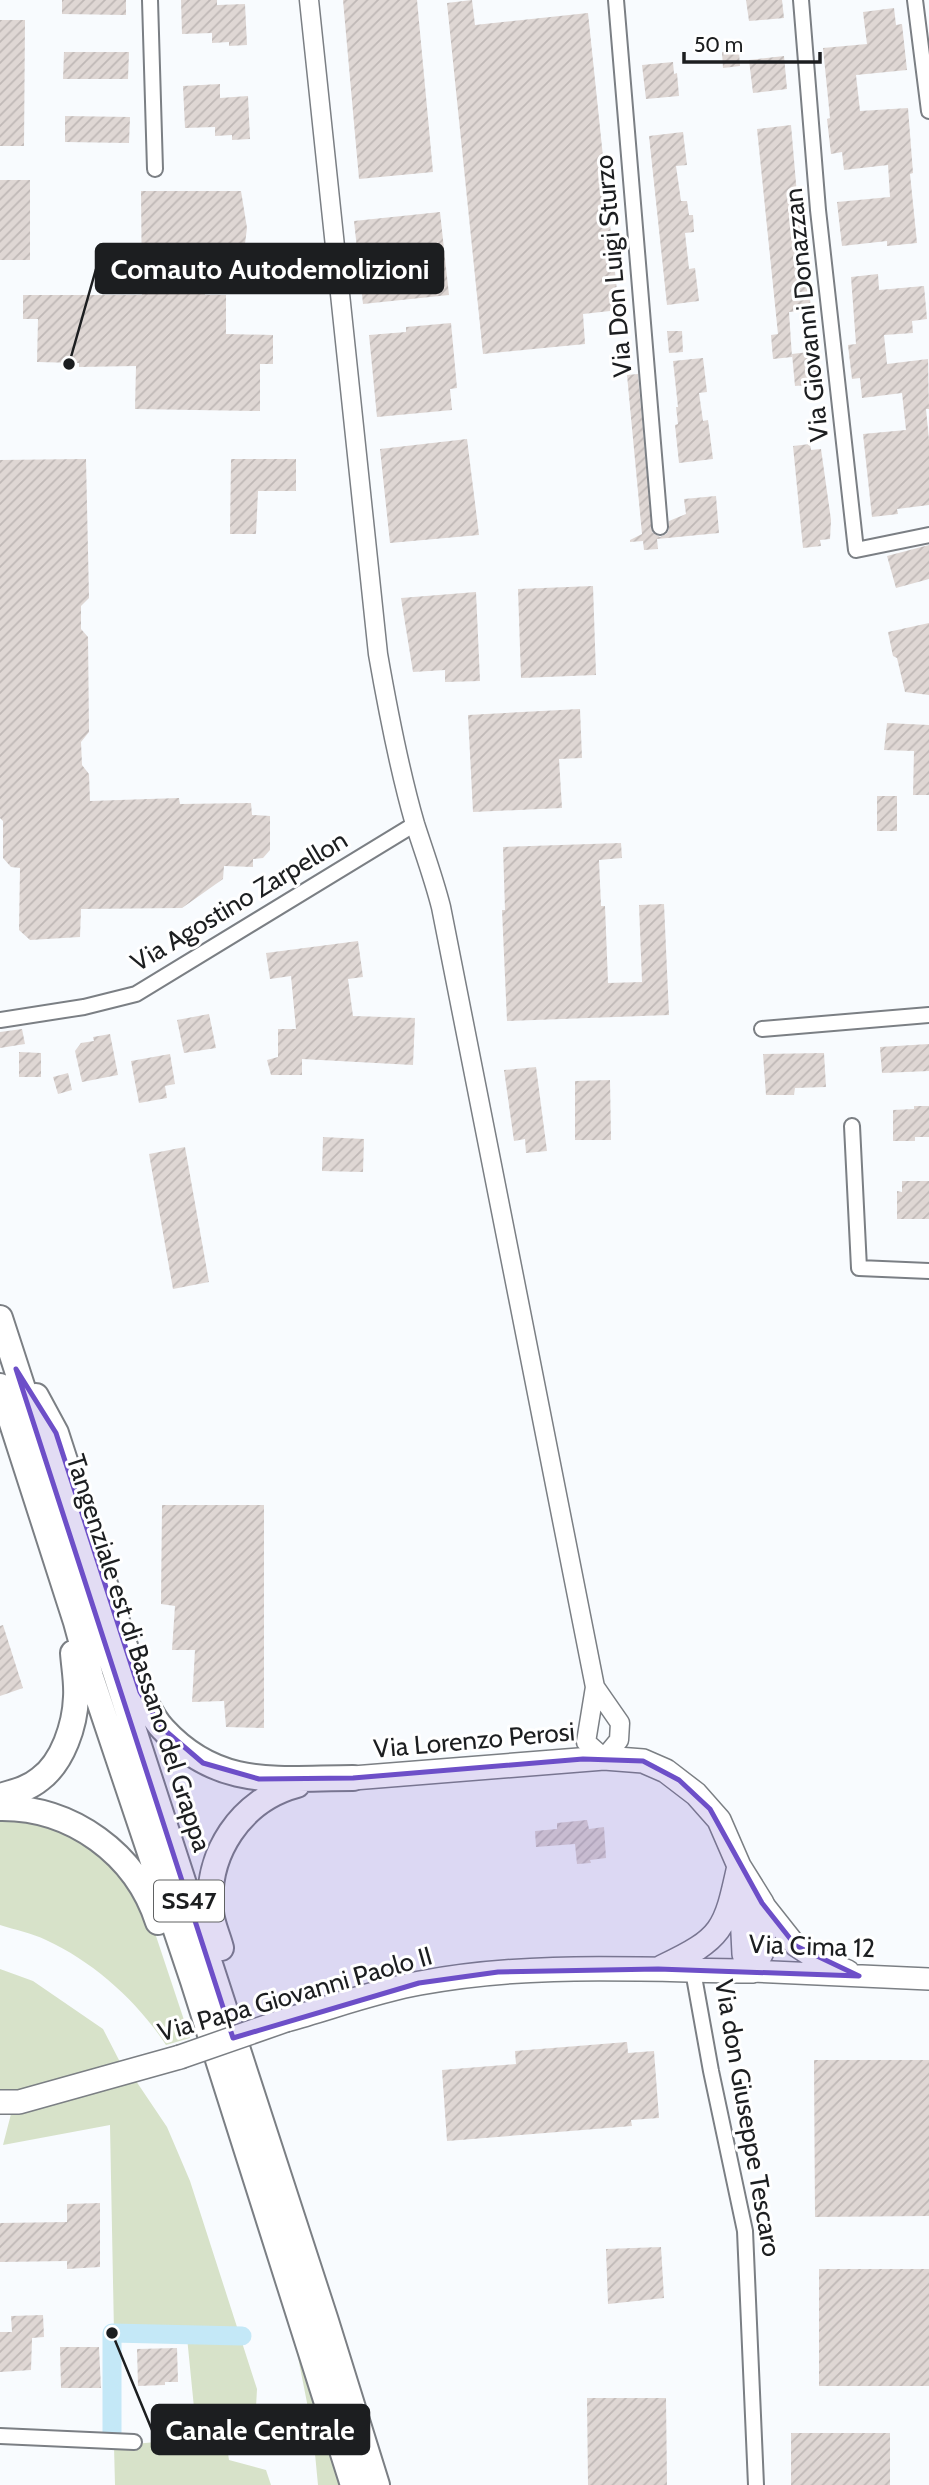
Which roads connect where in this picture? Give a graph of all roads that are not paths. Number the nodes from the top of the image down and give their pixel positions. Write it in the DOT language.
graph roads {
  1 [pos="150,0"];
  2 [pos="309,0"];
  3 [pos="616,0"];
  4 [pos="800,0"];
  5 [pos="915,0"];
  6 [pos="929,111"];
  7 [pos="155,169"];
  8 [pos="660,527"];
  9 [pos="929,535"];
  10 [pos="415,824"];
  11 [pos="929,1015"];
  12 [pos="0,1020"];
  13 [pos="762,1030"];
  14 [pos="852,1126"];
  15 [pos="929,1271"];
  16 [pos="0,1318"];
  17 [pos="8,1377"];
  18 [pos="0,1423"];
  19 [pos="595,1686"];
  20 [pos="604,1758"];
  21 [pos="353,1778"];
  22 [pos="0,1796"];
  23 [pos="0,1808"];
  24 [pos="739,1866"];
  25 [pos="762,1903"];
  26 [pos="658,1969"];
  27 [pos="693,1971"];
  28 [pos="752,1971"];
  29 [pos="859,1976"];
  30 [pos="929,1979"];
  31 [pos="194,2054"];
  32 [pos="0,2102"];
  33 [pos="296,2300"];
  34 [pos="326,2321"];
  35 [pos="0,2436"];
  36 [pos="134,2442"];
  37 [pos="353,2485"];
  38 [pos="377,2485"];
  39 [pos="756,2485"];
  1 -- 7 [label="street"];
  2 -- 10 [label="street"];
  3 -- 8 [label="street, Via Don Luigi Sturzo"];
  4 -- 9 [label="street, Via Giovanni Donazzan"];
  5 -- 6 [label="street"];
  10 -- 12 [label="street, Via Agostino Zarpellon"];
  10 -- 19 [label="street"];
  11 -- 13 [label="street"];
  14 -- 15 [label="street"];
  16 -- 17 [label="highway, Tangenziale est di Bassano del Grappa / SS47"];
  17 -- 21 [label="highway"];
  17 -- 33 [label="highway, Tangenziale est di Bassano del Grappa / SS47"];
  17 -- 34 [label="highway, Tangenziale est di Bassano del Grappa / SS47"];
  18 -- 22 [label="highway"];
  19 -- 20 [label="street, Via Lorenzo Perosi"];
  19 -- 20 [label="street"];
  20 -- 21 [label="main road, Via Lorenzo Perosi"];
  20 -- 24 [label="main road, Via don Giuseppe Tescaro"];
  21 -- 34 [label="highway, SS47"];
  23 -- 31 [label="highway, SS47"];
  24 -- 25 [label="main road, Via don Giuseppe Tescaro"];
  24 -- 26 [label="main road, Via don Giuseppe Tescaro"];
  24 -- 28 [label="main road, Via don Giuseppe Tescaro"];
  25 -- 28 [label="main road, Via don Giuseppe Tescaro"];
  25 -- 29 [label="main road"];
  26 -- 27 [label="main road, Via Papa Giovanni Paolo II"];
  26 -- 31 [label="main road, Via Papa Giovanni Paolo II, bridge"];
  27 -- 28 [label="main road, Via Cima 12"];
  27 -- 39 [label="street, Via don Giuseppe Tescaro"];
  28 -- 29 [label="main road, Via Cima 12"];
  29 -- 30 [label="main road, Via Cima 12"];
  31 -- 32 [label="main road, Via Papa Giovanni Paolo II"];
  31 -- 33 [label="highway, SS47"];
  33 -- 37 [label="highway, Tangenziale est di Bassano del Grappa / SS47"];
  34 -- 38 [label="highway, Tangenziale est di Bassano del Grappa / SS47"];
  35 -- 36 [label="street"];
}
